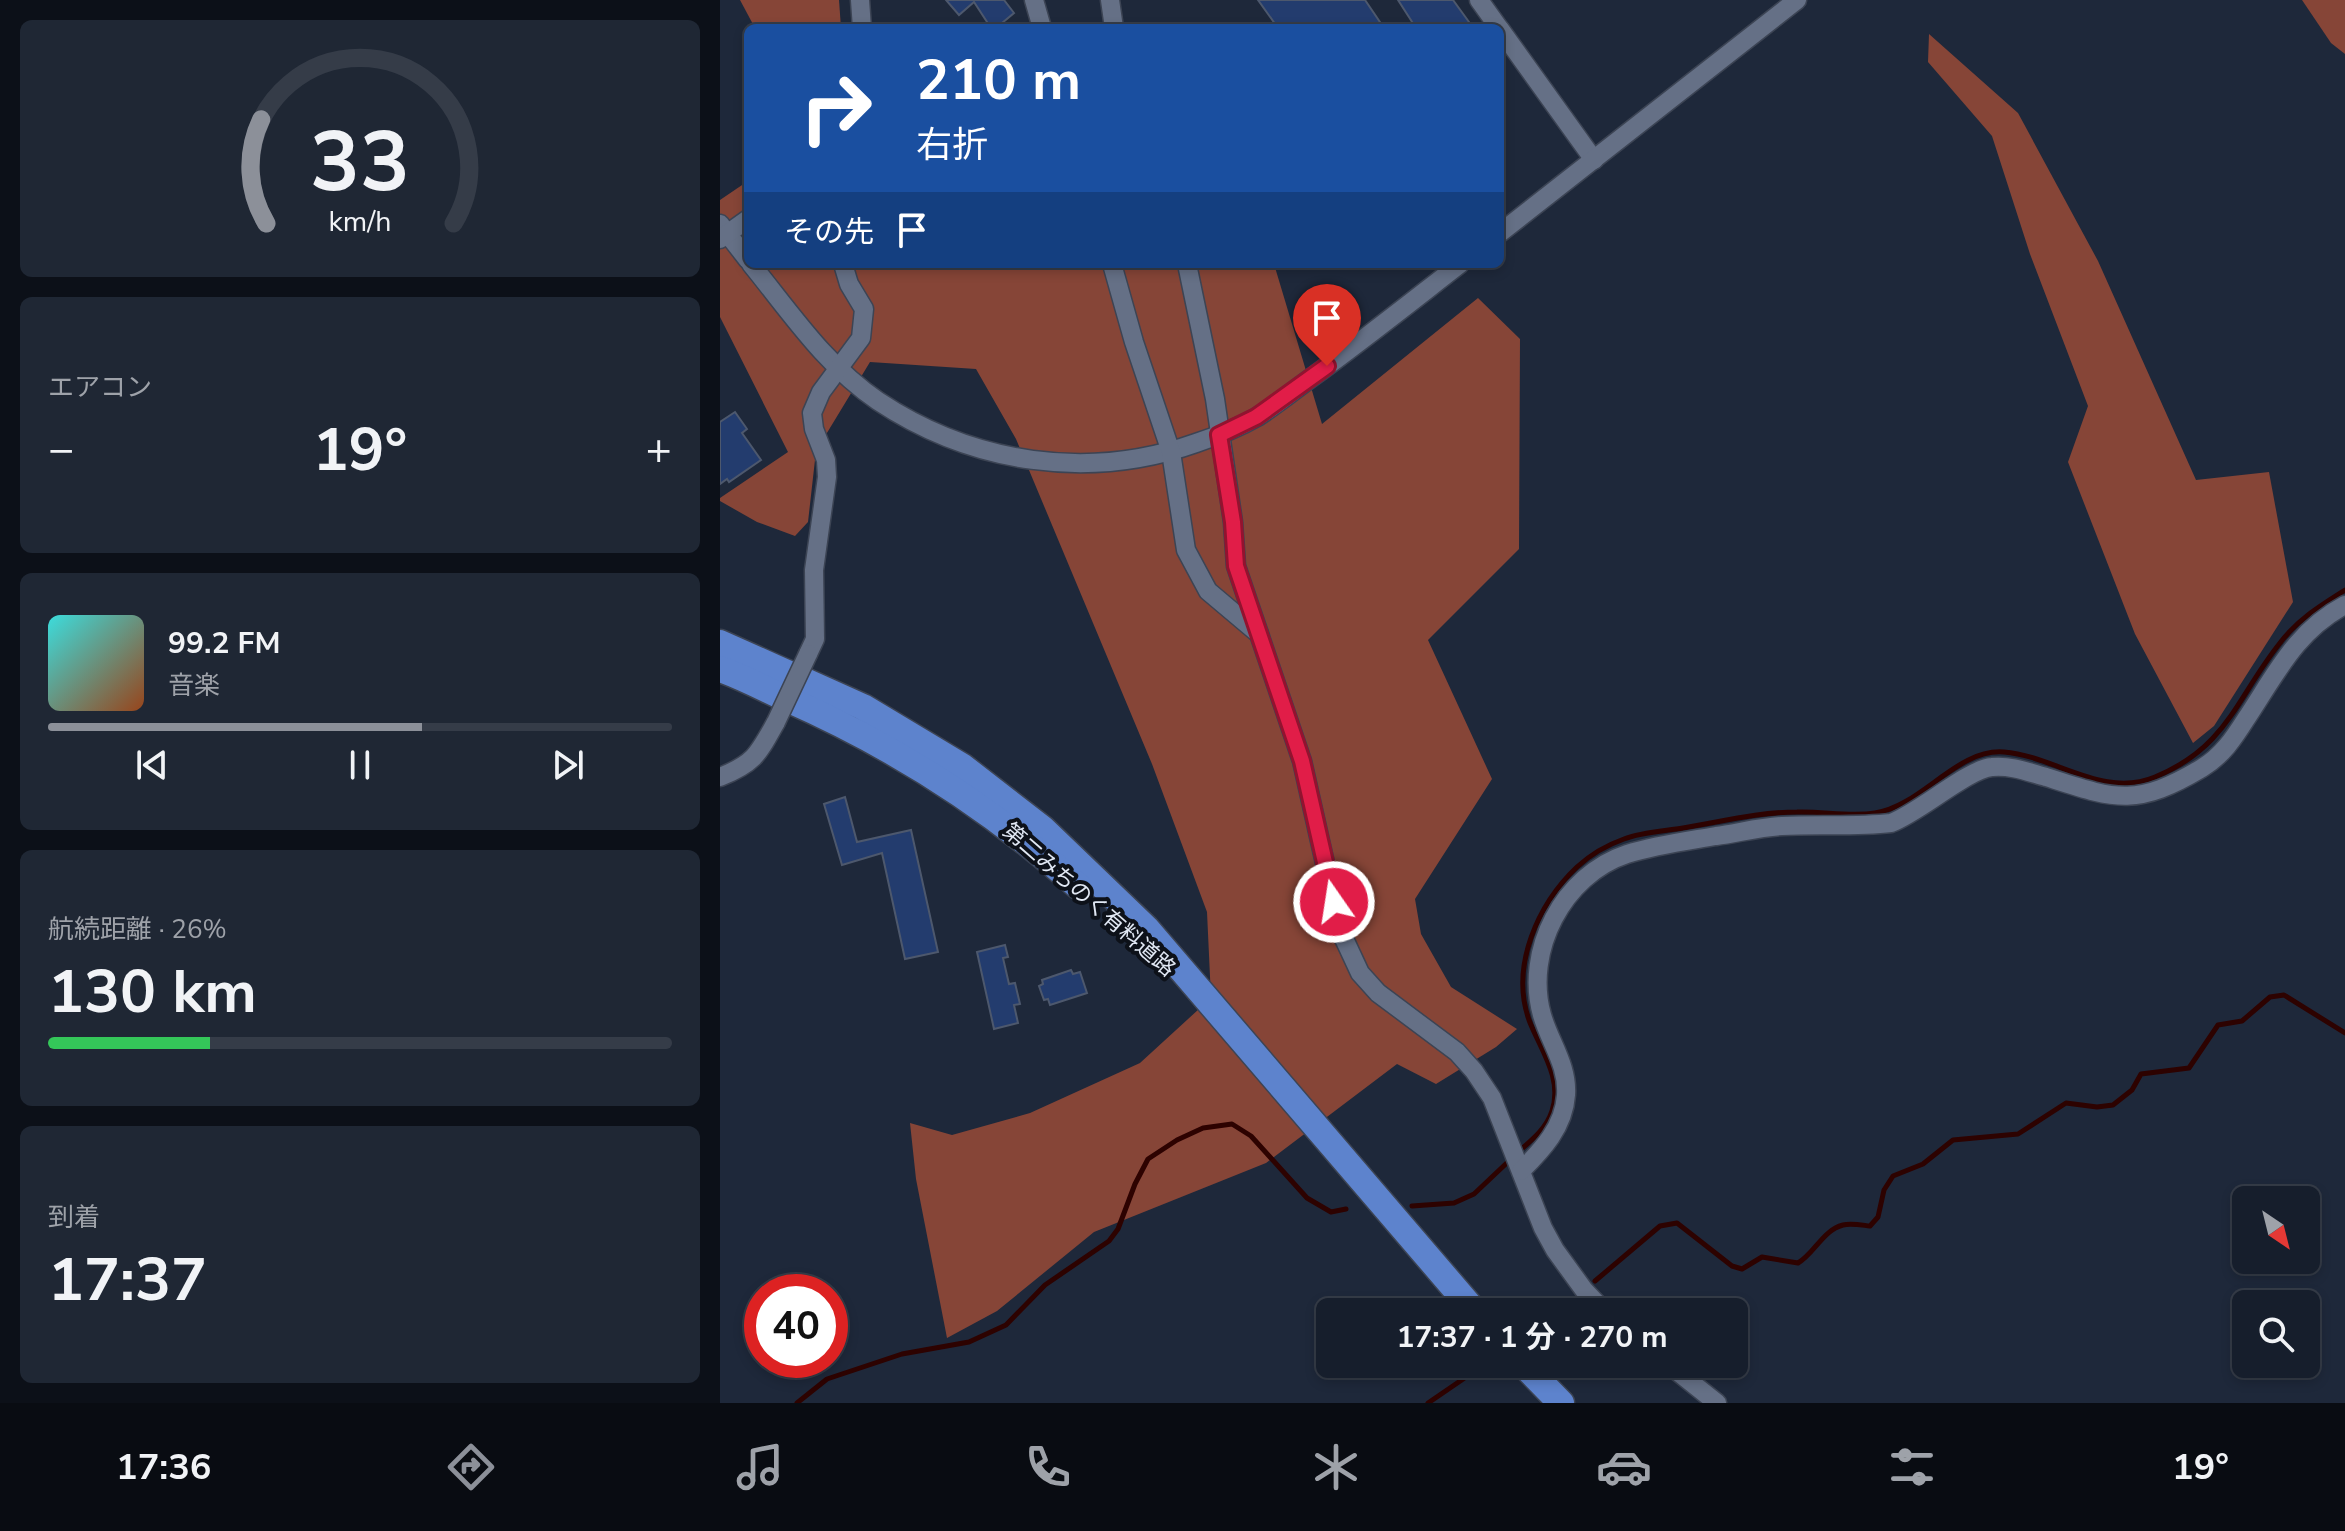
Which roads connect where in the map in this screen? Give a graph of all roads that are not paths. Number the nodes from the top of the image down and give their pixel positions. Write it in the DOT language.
graph roads {
  1 [pos="860,0"];
  2 [pos="1034,0"];
  3 [pos="1110,0"];
  4 [pos="1479,0"];
  5 [pos="1797,0"];
  6 [pos="862,24"];
  7 [pos="1041,24"];
  8 [pos="1113,24"];
  9 [pos="1496,24"];
  10 [pos="1504,35"];
  11 [pos="1594,160"];
  12 [pos="744,221"];
  13 [pos="1504,230"];
  14 [pos="723,232"];
  15 [pos="744,255"];
  16 [pos="755,268"];
  17 [pos="844,268"];
  18 [pos="1113,268"];
  19 [pos="1188,268"];
  20 [pos="1455,268"];
  21 [pos="839,368"];
  22 [pos="1219,435"];
  23 [pos="1171,452"];
  24 [pos="2345,605"];
  25 [pos="1259,634"];
  26 [pos="720,643"];
  27 [pos="720,669"];
  28 [pos="720,777"];
  29 [pos="1236,1033"];
  30 [pos="1520,1169"];
  31 [pos="1463,1298"];
  32 [pos="1592,1298"];
  33 [pos="1537,1378"];
  34 [pos="1686,1378"];
  35 [pos="1561,1403"];
  36 [pos="1717,1403"];
  1 -- 6 [label="street"];
  2 -- 7 [label="street"];
  3 -- 8 [label="street"];
  4 -- 9 [label="street"];
  5 -- 11 [label="street"];
  10 -- 11 [label="street"];
  11 -- 13 [label="street"];
  12 -- 14 [label="street"];
  14 -- 15 [label="street"];
  16 -- 21 [label="street"];
  17 -- 21 [label="street"];
  18 -- 23 [label="street"];
  19 -- 22 [label="street"];
  20 -- 22 [label="street"];
  21 -- 23 [label="street"];
  21 -- 28 [label="street, bridge"];
  22 -- 23 [label="street"];
  22 -- 25 [label="street"];
  23 -- 25 [label="street"];
  24 -- 30 [label="street"];
  25 -- 30 [label="street"];
  26 -- 29 [label="highway, 第二みちのく有料道路"];
  27 -- 29 [label="highway, 第二みちのく有料道路"];
  29 -- 31 [label="highway, 第二みちのく有料道路"];
  30 -- 32 [label="street"];
  33 -- 35 [label="highway"];
  34 -- 36 [label="street"];
}
